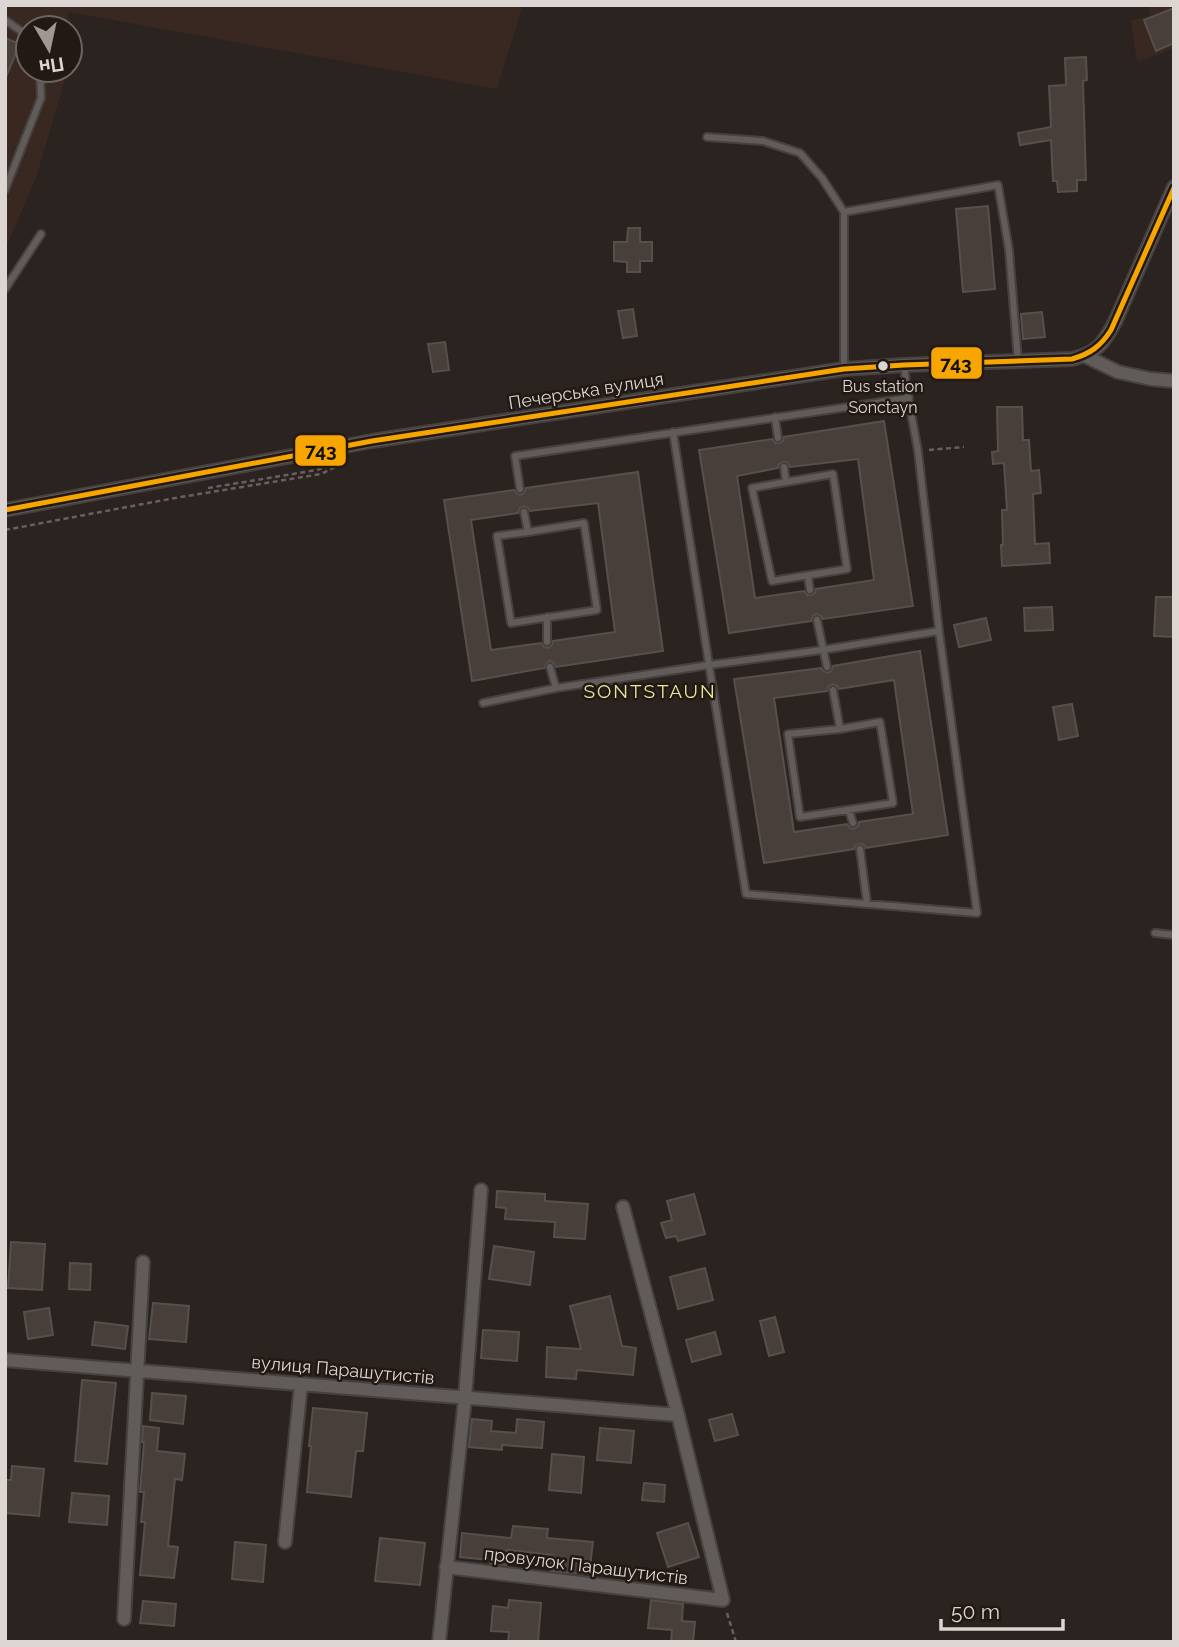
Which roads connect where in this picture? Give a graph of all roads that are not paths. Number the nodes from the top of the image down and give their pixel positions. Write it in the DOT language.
graph roads {
  1 [pos="40,84"];
  2 [pos="707,137"];
  3 [pos="1174,187"];
  4 [pos="5,190"];
  5 [pos="844,212"];
  6 [pos="41,234"];
  7 [pos="5,289"];
  8 [pos="1085,356"];
  9 [pos="1017,361"];
  10 [pos="904,365"];
  11 [pos="844,369"];
  12 [pos="1174,381"];
  13 [pos="909,398"];
  14 [pos="775,417"];
  15 [pos="673,432"];
  16 [pos="778,438"];
  17 [pos="784,467"];
  18 [pos="786,482"];
  19 [pos="520,489"];
  20 [pos="5,510"];
  21 [pos="524,512"];
  22 [pos="528,531"];
  23 [pos="808,576"];
  24 [pos="810,590"];
  25 [pos="547,617"];
  26 [pos="817,620"];
  27 [pos="939,631"];
  28 [pos="547,642"];
  29 [pos="822,650"];
  30 [pos="709,665"];
  31 [pos="550,667"];
  32 [pos="827,667"];
  33 [pos="555,688"];
  34 [pos="833,690"];
  35 [pos="483,703"];
  36 [pos="840,729"];
  37 [pos="849,811"];
  38 [pos="853,823"];
  39 [pos="860,849"];
  40 [pos="867,903"];
  41 [pos="1155,933"];
  42 [pos="1174,935"];
  43 [pos="481,1191"];
  44 [pos="623,1207"];
  45 [pos="143,1262"];
  46 [pos="5,1360"];
  47 [pos="138,1371"];
  48 [pos="302,1384"];
  49 [pos="465,1398"];
  50 [pos="678,1415"];
  51 [pos="285,1542"];
  52 [pos="446,1567"];
  53 [pos="124,1619"];
  54 [pos="439,1642"];
  1 -- 4 [label="lane"];
  2 -- 5 [label="lane"];
  3 -- 8 [label="street"];
  5 -- 9 [label="lane"];
  5 -- 11 [label="lane"];
  6 -- 7 [label="lane"];
  8 -- 9 [label="street, Печерська вулиця"];
  8 -- 12 [label="street"];
  9 -- 10 [label="street, Печерська вулиця"];
  10 -- 11 [label="street, Печерська вулиця"];
  10 -- 13 [label="lane"];
  11 -- 20 [label="street, Печерська вулиця"];
  13 -- 14 [label="lane"];
  13 -- 27 [label="lane"];
  14 -- 15 [label="lane"];
  14 -- 16 [label="lane"];
  15 -- 19 [label="lane"];
  15 -- 30 [label="lane"];
  17 -- 18 [label="lane"];
  18 -- 23 [label="lane"];
  18 -- 23 [label="lane"];
  21 -- 22 [label="lane"];
  22 -- 25 [label="lane"];
  22 -- 25 [label="lane"];
  23 -- 24 [label="lane"];
  25 -- 28 [label="lane"];
  26 -- 29 [label="lane"];
  27 -- 29 [label="lane"];
  27 -- 40 [label="lane"];
  29 -- 30 [label="lane"];
  29 -- 32 [label="lane"];
  30 -- 33 [label="lane"];
  30 -- 40 [label="lane"];
  31 -- 33 [label="lane"];
  33 -- 35 [label="lane"];
  34 -- 36 [label="lane"];
  36 -- 37 [label="lane"];
  36 -- 37 [label="lane"];
  37 -- 38 [label="lane"];
  39 -- 40 [label="lane"];
  41 -- 42 [label="lane"];
  43 -- 49 [label="street"];
  44 -- 50 [label="street"];
  45 -- 47 [label="street"];
  46 -- 47 [label="street, вулиця Парашутистів"];
  47 -- 48 [label="street, вулиця Парашутистів"];
  47 -- 53 [label="street"];
  48 -- 49 [label="street, вулиця Парашутистів"];
  48 -- 51 [label="street"];
  49 -- 50 [label="street, вулиця Парашутистів"];
  49 -- 52 [label="street"];
  50 -- 52 [label="street, провулок Парашутистів"];
  52 -- 54 [label="street"];
}
